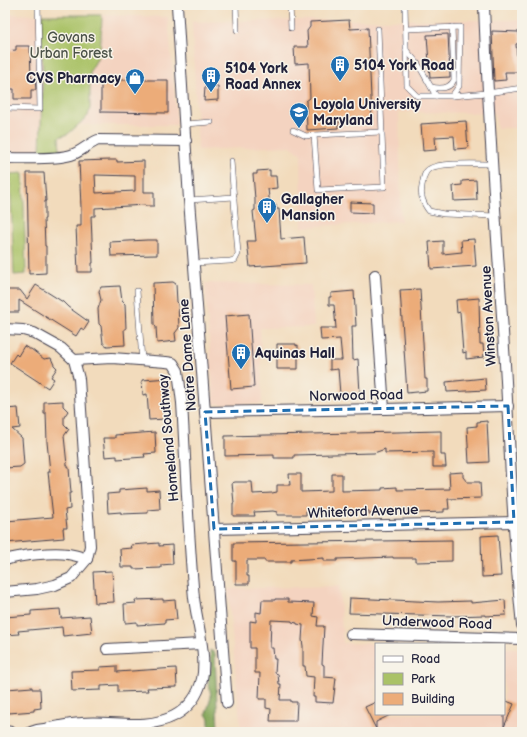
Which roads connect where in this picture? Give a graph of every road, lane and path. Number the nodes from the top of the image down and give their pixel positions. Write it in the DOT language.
graph roads {
  1 [pos="38,5"];
  2 [pos="177,5"];
  3 [pos="236,5"];
  4 [pos="290,5"];
  5 [pos="405,5"];
  6 [pos="484,5"];
  7 [pos="452,27"];
  8 [pos="291,28"];
  9 [pos="378,29"];
  10 [pos="406,29"];
  11 [pos="237,30"];
  12 [pos="406,50"];
  13 [pos="431,87"];
  14 [pos="522,88"];
  15 [pos="487,93"];
  16 [pos="436,96"];
  17 [pos="452,96"];
  18 [pos="5,108"];
  19 [pos="211,122"];
  20 [pos="185,124"];
  21 [pos="293,130"];
  22 [pos="382,132"];
  23 [pos="314,135"];
  24 [pos="186,141"];
  25 [pos="5,158"];
  26 [pos="231,161"];
  27 [pos="493,164"];
  28 [pos="234,196"];
  29 [pos="189,200"];
  30 [pos="496,216"];
  31 [pos="194,263"];
  32 [pos="375,275"];
  33 [pos="138,290"];
  34 [pos="5,329"];
  35 [pos="74,360"];
  36 [pos="142,360"];
  37 [pos="508,406"];
  38 [pos="384,409"];
  39 [pos="205,412"];
  40 [pos="514,522"];
  41 [pos="214,529"];
  42 [pos="87,559"];
  43 [pos="5,560"];
  44 [pos="5,592"];
  45 [pos="521,601"];
  46 [pos="522,625"];
  47 [pos="351,634"];
  48 [pos="522,639"];
  49 [pos="201,644"];
  50 [pos="107,649"];
  51 [pos="227,703"];
  52 [pos="5,731"];
  53 [pos="11,732"];
  54 [pos="31,732"];
  1 -- 18 [label="lane"];
  2 -- 20 [label="street, Notre Dame Lane"];
  3 -- 11 [label="lane"];
  4 -- 8 [label="lane"];
  5 -- 10 [label="lane"];
  6 -- 15 [label="street, Winston Avenue"];
  7 -- 10 [label="lane"];
  7 -- 13 [label="lane"];
  7 -- 17 [label="lane"];
  9 -- 22 [label="lane"];
  10 -- 12 [label="lane"];
  12 -- 13 [label="lane"];
  12 -- 16 [label="lane"];
  13 -- 16 [label="lane"];
  14 -- 15 [label="lane"];
  15 -- 17 [label="lane"];
  15 -- 27 [label="street, Winston Avenue"];
  16 -- 17 [label="lane"];
  19 -- 20 [label="lane"];
  20 -- 24 [label="street, Notre Dame Lane"];
  21 -- 23 [label="lane"];
  22 -- 23 [label="lane"];
  22 -- 23 [label="lane"];
  24 -- 25 [label="street"];
  24 -- 29 [label="street, Notre Dame Lane"];
  26 -- 28 [label="lane"];
  27 -- 30 [label="street, Winston Avenue"];
  27 -- 30 [label="lane"];
  28 -- 29 [label="lane"];
  28 -- 31 [label="lane"];
  29 -- 31 [label="street, Notre Dame Lane"];
  30 -- 37 [label="street, Winston Avenue"];
  31 -- 39 [label="street, Notre Dame Lane"];
  32 -- 38 [label="street"];
  33 -- 36 [label="lane"];
  34 -- 35 [label="street"];
  35 -- 36 [label="street, Homeland Southway"];
  35 -- 42 [label="street"];
  36 -- 49 [label="street, Homeland Southway"];
  37 -- 38 [label="street, Norwood Road"];
  37 -- 40 [label="street, Winston Avenue"];
  38 -- 39 [label="street, Norwood Road"];
  39 -- 41 [label="street, Notre Dame Lane"];
  40 -- 41 [label="street, Whiteford Avenue"];
  40 -- 45 [label="street, Winston Avenue"];
  41 -- 51 [label="street, Notre Dame Lane"];
  42 -- 43 [label="street"];
  42 -- 44 [label="street"];
  45 -- 46 [label="street, Winston Avenue"];
  47 -- 48 [label="street, Underwood Road"];
  49 -- 50 [label="street"];
  49 -- 54 [label="street, Homeland Southway"];
  52 -- 53 [label="street"];
}
